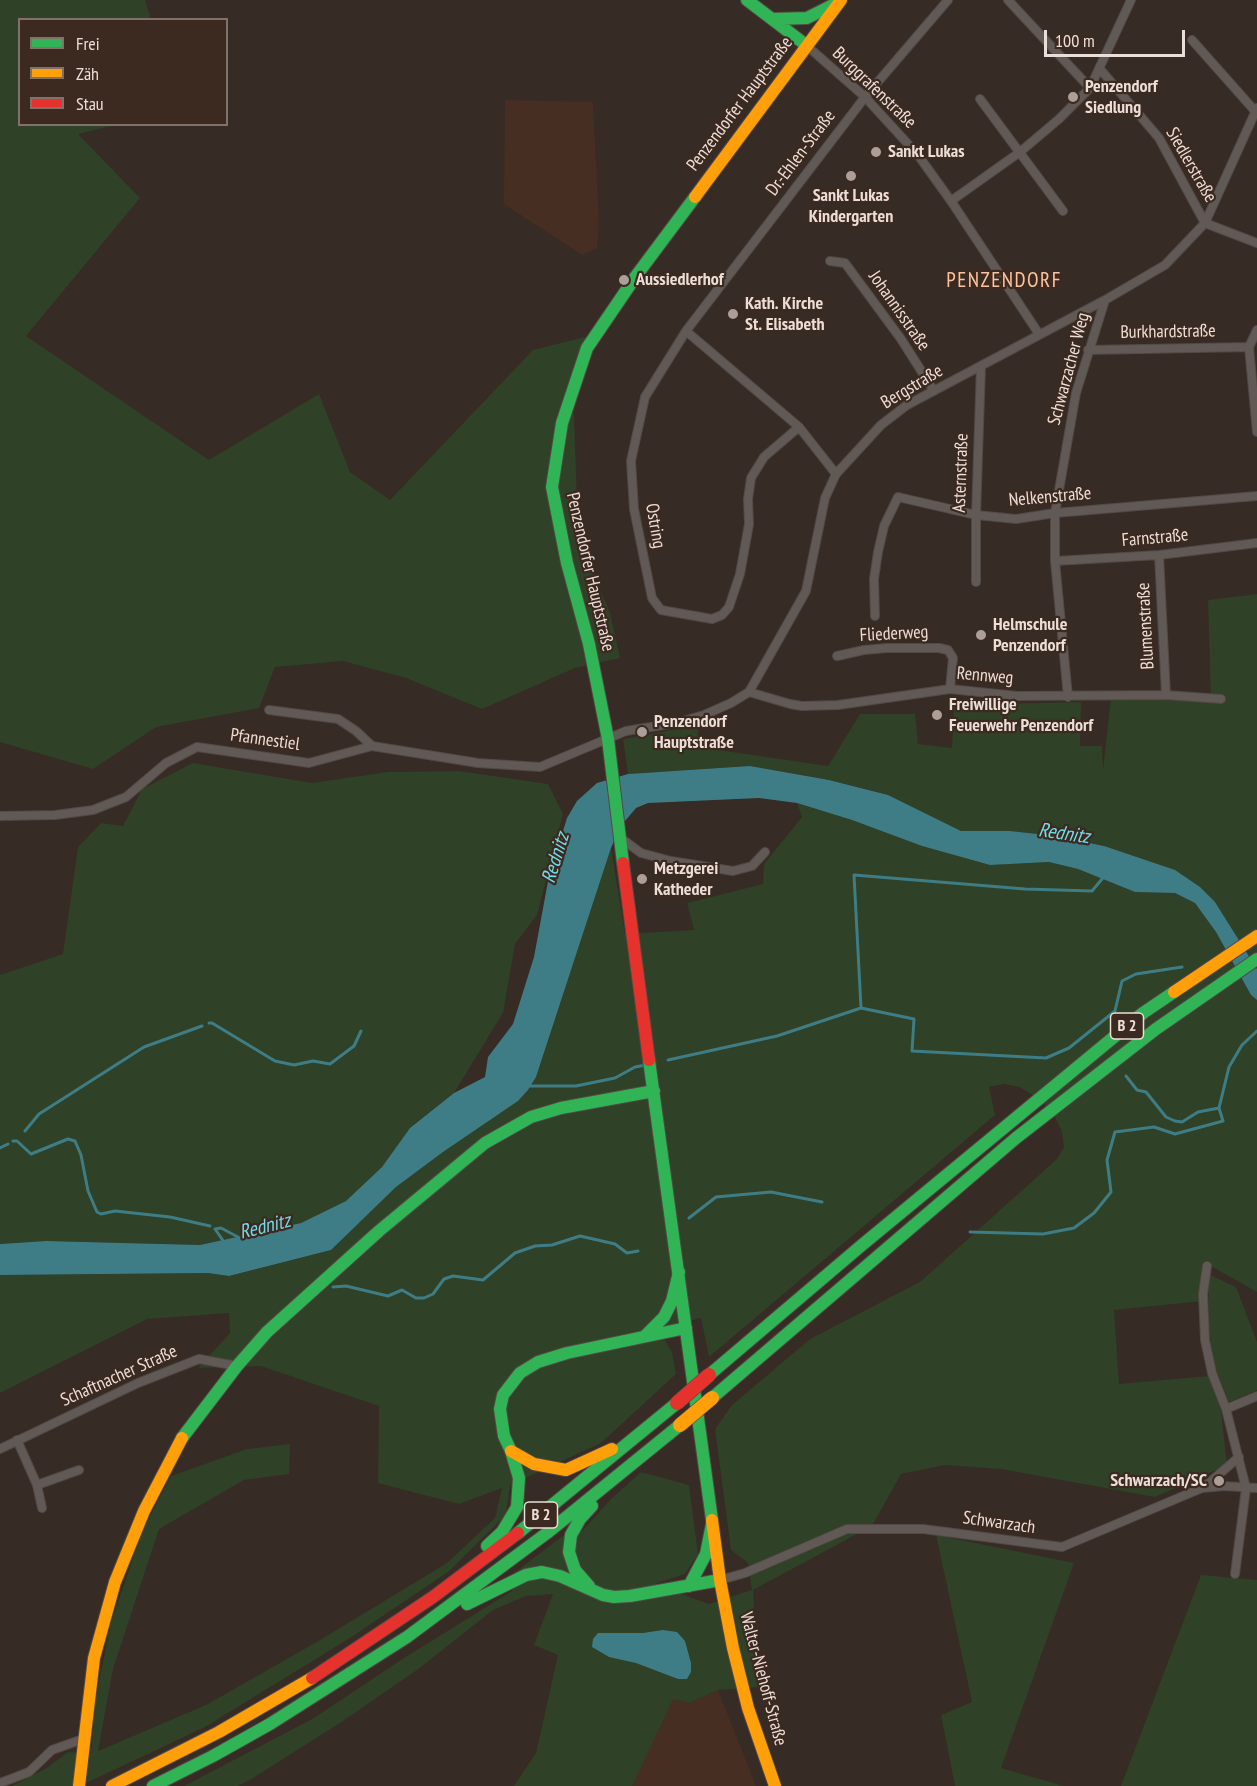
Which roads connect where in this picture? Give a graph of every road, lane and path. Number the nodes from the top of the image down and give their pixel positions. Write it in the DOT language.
graph roads {
  1 [pos="747,0"];
  2 [pos="948,0"];
  3 [pos="1008,0"];
  4 [pos="1131,0"];
  5 [pos="841,1"];
  6 [pos="772,20"];
  7 [pos="1192,40"];
  8 [pos="806,45"];
  9 [pos="1100,69"];
  10 [pos="1090,88"];
  11 [pos="865,97"];
  12 [pos="980,99"];
  13 [pos="1256,110"];
  14 [pos="1020,152"];
  15 [pos="951,201"];
  16 [pos="1063,211"];
  17 [pos="1205,223"];
  18 [pos="1257,243"];
  19 [pos="830,261"];
  20 [pos="1105,300"];
  21 [pos="1257,330"];
  22 [pos="686,331"];
  23 [pos="1039,334"];
  24 [pos="1248,347"];
  25 [pos="1088,350"];
  26 [pos="981,366"];
  27 [pos="934,391"];
  28 [pos="799,427"];
  29 [pos="1257,432"];
  30 [pos="836,474"];
  31 [pos="1257,496"];
  32 [pos="1055,513"];
  33 [pos="976,515"];
  34 [pos="1257,543"];
  35 [pos="1159,555"];
  36 [pos="1054,561"];
  37 [pos="976,582"];
  38 [pos="875,616"];
  39 [pos="837,656"];
  40 [pos="950,689"];
  41 [pos="749,692"];
  42 [pos="1166,695"];
  43 [pos="1068,697"];
  44 [pos="1221,699"];
  45 [pos="269,710"];
  46 [pos="608,739"];
  47 [pos="372,746"];
  48 [pos="0,816"];
  49 [pos="621,834"];
  50 [pos="765,852"];
  51 [pos="1257,936"];
  52 [pos="1257,959"];
  53 [pos="654,1091"];
  54 [pos="1207,1266"];
  55 [pos="679,1272"];
  56 [pos="686,1328"];
  57 [pos="645,1336"];
  58 [pos="237,1366"];
  59 [pos="1257,1396"];
  60 [pos="1226,1409"];
  61 [pos="646,1430"];
  62 [pos="17,1440"];
  63 [pos="0,1449"];
  64 [pos="511,1451"];
  65 [pos="1239,1457"];
  66 [pos="79,1470"];
  67 [pos="618,1477"];
  68 [pos="37,1485"];
  69 [pos="1202,1488"];
  70 [pos="1246,1488"];
  71 [pos="1257,1488"];
  72 [pos="42,1508"];
  73 [pos="712,1524"];
  74 [pos="1235,1574"];
  75 [pos="720,1580"];
  76 [pos="689,1586"];
  77 [pos="596,1592"];
  78 [pos="433,1597"];
  79 [pos="407,1637"];
  80 [pos="83,1739"];
  81 [pos="0,1783"];
  82 [pos="79,1786"];
  83 [pos="112,1786"];
  84 [pos="153,1786"];
  85 [pos="775,1786"];
  1 -- 6 [label="main road"];
  2 -- 11 [label="street, Dr.-Ehlen-Straße"];
  3 -- 10 [label="street"];
  4 -- 9 [label="street"];
  5 -- 6 [label="main road"];
  5 -- 8 [label="main road, Penzendorfer Hauptstraße"];
  6 -- 8 [label="main road"];
  7 -- 13 [label="street"];
  8 -- 11 [label="street, Burggrafenstraße"];
  8 -- 46 [label="main road, Penzendorfer Hauptstraße"];
  9 -- 10 [label="street"];
  9 -- 17 [label="street, Siedlerstraße"];
  10 -- 14 [label="street"];
  11 -- 15 [label="street, Burggrafenstraße"];
  11 -- 22 [label="street, Dr.-Ehlen-Straße"];
  12 -- 14 [label="street"];
  13 -- 17 [label="street, Bergstraße"];
  14 -- 15 [label="street"];
  14 -- 16 [label="street"];
  15 -- 23 [label="street, Burggrafenstraße"];
  17 -- 18 [label="street"];
  17 -- 20 [label="street, Bergstraße"];
  19 -- 27 [label="street, Johannisstraße"];
  20 -- 23 [label="street, Bergstraße"];
  20 -- 25 [label="street, Schwarzacher Weg"];
  21 -- 24 [label="street"];
  22 -- 28 [label="street"];
  22 -- 28 [label="street, Ostring"];
  23 -- 26 [label="street, Bergstraße"];
  24 -- 25 [label="street, Burkhardstraße"];
  24 -- 29 [label="street"];
  25 -- 32 [label="street, Schwarzacher Weg"];
  26 -- 27 [label="street, Bergstraße"];
  26 -- 33 [label="street, Asternstraße"];
  27 -- 30 [label="street, Bergstraße"];
  28 -- 30 [label="street"];
  30 -- 41 [label="street, Bergstraße"];
  31 -- 32 [label="street, Nelkenstraße"];
  32 -- 33 [label="street, Nelkenstraße"];
  32 -- 36 [label="street, Schwarzacher Weg"];
  33 -- 37 [label="street, Asternstraße"];
  33 -- 38 [label="street, Nelkenstraße"];
  34 -- 35 [label="street, Farnstraße"];
  35 -- 36 [label="street, Farnstraße"];
  35 -- 42 [label="street, Blumenstraße"];
  36 -- 43 [label="street, Schwarzacher Weg"];
  39 -- 40 [label="street, Fliederweg"];
  40 -- 41 [label="street, Rennweg"];
  40 -- 43 [label="street, Rennweg"];
  41 -- 46 [label="street"];
  42 -- 43 [label="street, Rennweg"];
  42 -- 44 [label="street, Rennweg"];
  45 -- 47 [label="street"];
  46 -- 47 [label="street, Pfannestiel"];
  46 -- 49 [label="main road, Penzendorfer Hauptstraße"];
  47 -- 48 [label="street, Pfannestiel"];
  49 -- 50 [label="street"];
  49 -- 53 [label="main road, Penzendorfer Hauptstraße"];
  51 -- 61 [label="main road, B 2, bridge"];
  52 -- 67 [label="main road, B 2, bridge"];
  53 -- 55 [label="main road, Penzendorfer Hauptstraße"];
  53 -- 58 [label="main road"];
  54 -- 60 [label="street"];
  55 -- 56 [label="main road, Penzendorfer Hauptstraße"];
  55 -- 57 [label="main road"];
  56 -- 57 [label="main road"];
  56 -- 73 [label="main road, Walter-Niehoff-Straße"];
  57 -- 64 [label="main road"];
  58 -- 62 [label="street, Schaftnacher Straße"];
  58 -- 80 [label="main road"];
  59 -- 60 [label="street"];
  60 -- 65 [label="street"];
  61 -- 64 [label="main road"];
  61 -- 78 [label="main road, B 2"];
  62 -- 63 [label="street, Schaftnacher Straße"];
  62 -- 68 [label="street"];
  64 -- 78 [label="main road"];
  65 -- 69 [label="street"];
  65 -- 70 [label="street"];
  66 -- 68 [label="street"];
  67 -- 77 [label="main road"];
  67 -- 79 [label="main road, B 2"];
  68 -- 72 [label="street"];
  69 -- 70 [label="street, Schwarzach"];
  69 -- 75 [label="street, Schwarzach"];
  70 -- 71 [label="street, Schwarzach"];
  70 -- 74 [label="street"];
  73 -- 75 [label="main road, Walter-Niehoff-Straße"];
  73 -- 76 [label="main road"];
  75 -- 76 [label="main road"];
  75 -- 85 [label="main road, Walter-Niehoff-Straße"];
  76 -- 77 [label="main road"];
  77 -- 79 [label="main road"];
  78 -- 83 [label="main road, B 2"];
  79 -- 84 [label="main road, B 2"];
  80 -- 81 [label="street"];
  80 -- 82 [label="main road"];
}
